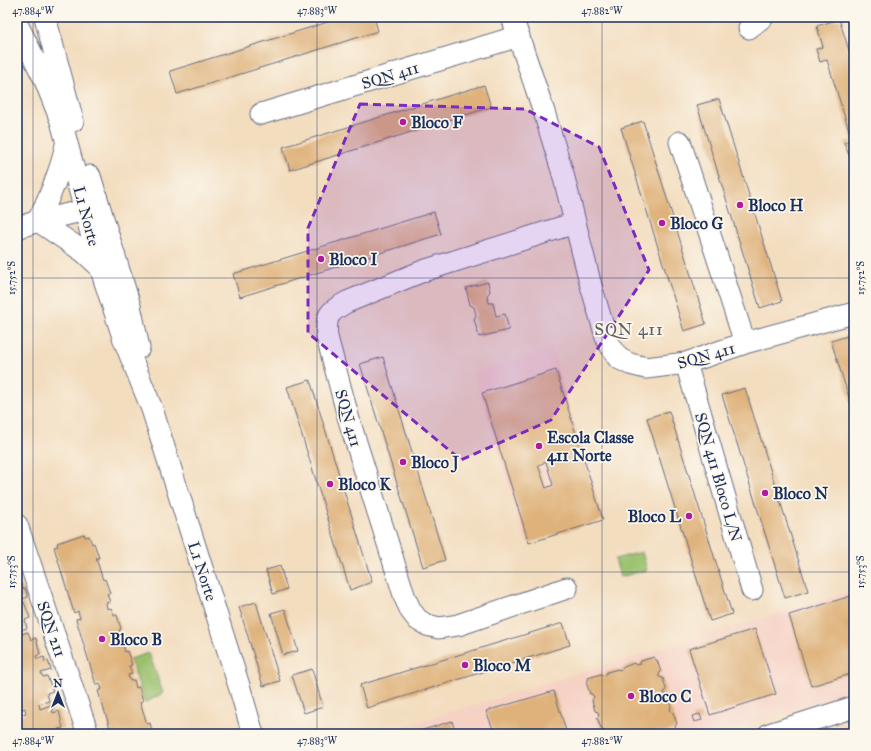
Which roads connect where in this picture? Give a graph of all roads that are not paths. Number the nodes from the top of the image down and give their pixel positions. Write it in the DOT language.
graph roads {
  1 [pos="45,17"];
  2 [pos="17,24"];
  3 [pos="516,26"];
  4 [pos="261,114"];
  5 [pos="680,142"];
  6 [pos="67,144"];
  7 [pos="93,209"];
  8 [pos="38,221"];
  9 [pos="575,223"];
  10 [pos="17,228"];
  11 [pos="100,267"];
  12 [pos="854,313"];
  13 [pos="745,343"];
  14 [pos="686,363"];
  15 [pos="152,409"];
  16 [pos="17,525"];
  17 [pos="567,588"];
  18 [pos="752,590"];
  19 [pos="854,707"];
  20 [pos="88,734"];
  21 [pos="253,734"];
  22 [pos="769,734"];
  1 -- 7 [label="street, L1 Norte"];
  2 -- 6 [label="street, L1 Norte"];
  3 -- 4 [label="street, SQN 411"];
  3 -- 9 [label="street, SQN 411"];
  5 -- 13 [label="street, SQN 411"];
  6 -- 7 [label="street, L1 Norte"];
  6 -- 8 [label="street"];
  7 -- 8 [label="street"];
  7 -- 11 [label="street, L1 Norte"];
  7 -- 15 [label="street, L1 Norte"];
  8 -- 10 [label="street"];
  8 -- 11 [label="street"];
  9 -- 14 [label="street, SQN 411"];
  9 -- 17 [label="street, SQN 411"];
  11 -- 15 [label="street, L1 Norte"];
  12 -- 13 [label="street, SQN 411"];
  13 -- 14 [label="street, SQN 411"];
  14 -- 18 [label="street, SQN 411 Bloco L/N"];
  15 -- 21 [label="street, L1 Norte"];
  16 -- 20 [label="street, SQN 211"];
  19 -- 22 [label="street"];
}
